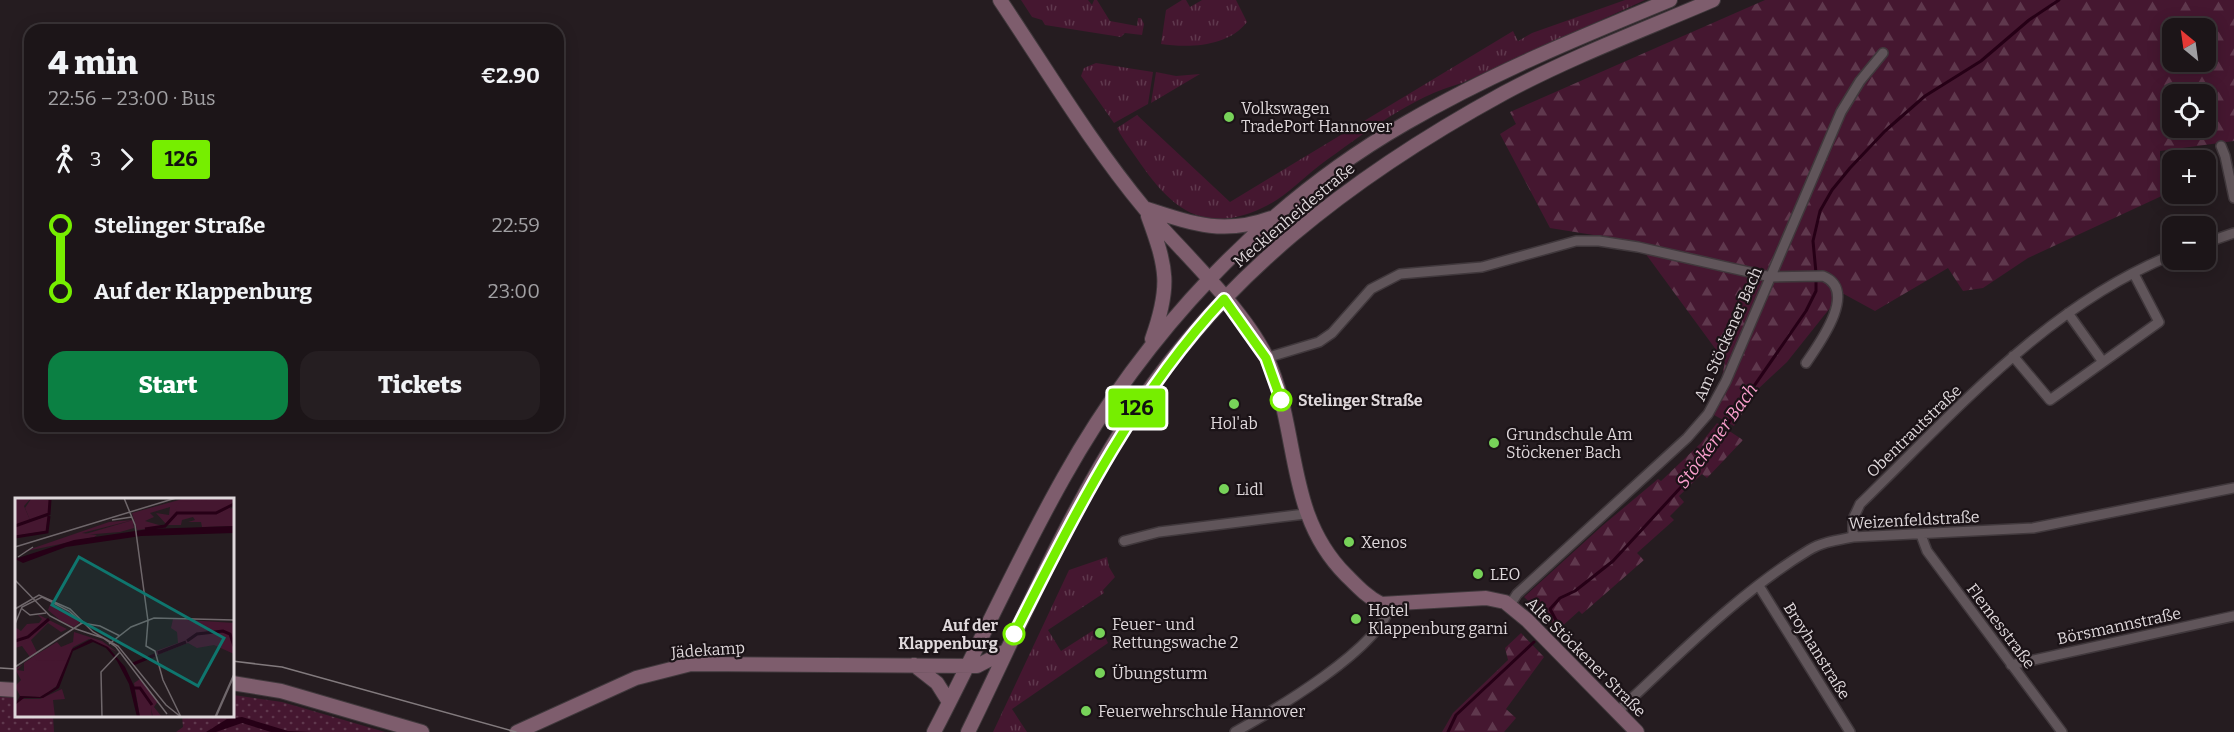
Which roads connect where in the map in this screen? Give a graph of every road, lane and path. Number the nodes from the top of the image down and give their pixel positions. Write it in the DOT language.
graph roads {
  1 [pos="1000,0"];
  2 [pos="1670,0"];
  3 [pos="1713,0"];
  4 [pos="1882,53"];
  5 [pos="2220,146"];
  6 [pos="2234,198"];
  7 [pos="1145,209"];
  8 [pos="1279,214"];
  9 [pos="2234,233"];
  10 [pos="2216,239"];
  11 [pos="2162,260"];
  12 [pos="2134,274"];
  13 [pos="1771,277"];
  14 [pos="1208,280"];
  15 [pos="1224,299"];
  16 [pos="2068,313"];
  17 [pos="1149,349"];
  18 [pos="2013,356"];
  19 [pos="1266,358"];
  20 [pos="2103,362"];
  21 [pos="1806,363"];
  22 [pos="2234,488"];
  23 [pos="1305,514"];
  24 [pos="1921,535"];
  25 [pos="1853,537"];
  26 [pos="1124,541"];
  27 [pos="1759,586"];
  28 [pos="1390,605"];
  29 [pos="1510,605"];
  30 [pos="2234,616"];
  31 [pos="1006,651"];
  32 [pos="2011,664"];
  33 [pos="914,665"];
  34 [pos="968,665"];
  35 [pos="234,682"];
  36 [pos="0,689"];
  37 [pos="15,690"];
  38 [pos="949,702"];
  39 [pos="1617,711"];
  40 [pos="422,732"];
  41 [pos="517,732"];
  42 [pos="934,732"];
  43 [pos="968,732"];
  44 [pos="1235,732"];
  45 [pos="1637,732"];
  46 [pos="1850,732"];
  47 [pos="2062,732"];
  1 -- 7 [label="main road"];
  2 -- 8 [label="main road, Mecklenheidestraße"];
  3 -- 15 [label="main road, Mecklenheidestraße"];
  4 -- 13 [label="street, Am Stöckener Bach"];
  5 -- 6 [label="street"];
  7 -- 8 [label="main road"];
  7 -- 14 [label="main road"];
  7 -- 17 [label="main road"];
  8 -- 14 [label="main road, Mecklenheidestraße"];
  9 -- 10 [label="street"];
  11 -- 12 [label="street, Obentrautstraße"];
  12 -- 16 [label="street, Obentrautstraße"];
  12 -- 20 [label="street"];
  13 -- 19 [label="street"];
  13 -- 21 [label="street"];
  13 -- 29 [label="street, Am Stöckener Bach"];
  14 -- 15 [label="main road"];
  14 -- 17 [label="main road, Mecklenheidestraße"];
  15 -- 19 [label="main road"];
  15 -- 31 [label="main road, Mecklenheidestraße"];
  16 -- 18 [label="street, Obentrautstraße"];
  16 -- 20 [label="street"];
  17 -- 34 [label="main road, Mecklenheidestraße"];
  18 -- 20 [label="street"];
  18 -- 25 [label="street, Obentrautstraße"];
  19 -- 23 [label="main road"];
  22 -- 24 [label="street, Weizenfeldstraße"];
  23 -- 26 [label="street"];
  23 -- 28 [label="main road"];
  24 -- 25 [label="street, Weizenfeldstraße"];
  24 -- 32 [label="street, Flemesstraße"];
  25 -- 27 [label="street, Weizenfeldstraße"];
  27 -- 39 [label="street, Weizenfeldstraße"];
  27 -- 46 [label="street, Broyhanstraße"];
  28 -- 29 [label="main road, Alte Stöckener Straße"];
  28 -- 44 [label="street"];
  29 -- 39 [label="main road, Alte Stöckener Straße"];
  30 -- 32 [label="street, Börsmannstraße"];
  31 -- 34 [label="main road, Jädekamp"];
  31 -- 43 [label="main road, Mecklenheidestraße"];
  32 -- 47 [label="street, Flemesstraße"];
  33 -- 34 [label="main road, Jädekamp"];
  33 -- 38 [label="main road"];
  33 -- 41 [label="main road, Jädekamp"];
  34 -- 38 [label="main road, Mecklenheidestraße"];
  35 -- 40 [label="main road"];
  36 -- 37 [label="main road"];
  38 -- 42 [label="main road, Mecklenheidestraße"];
  39 -- 45 [label="main road, Alte Stöckener Straße"];
}
